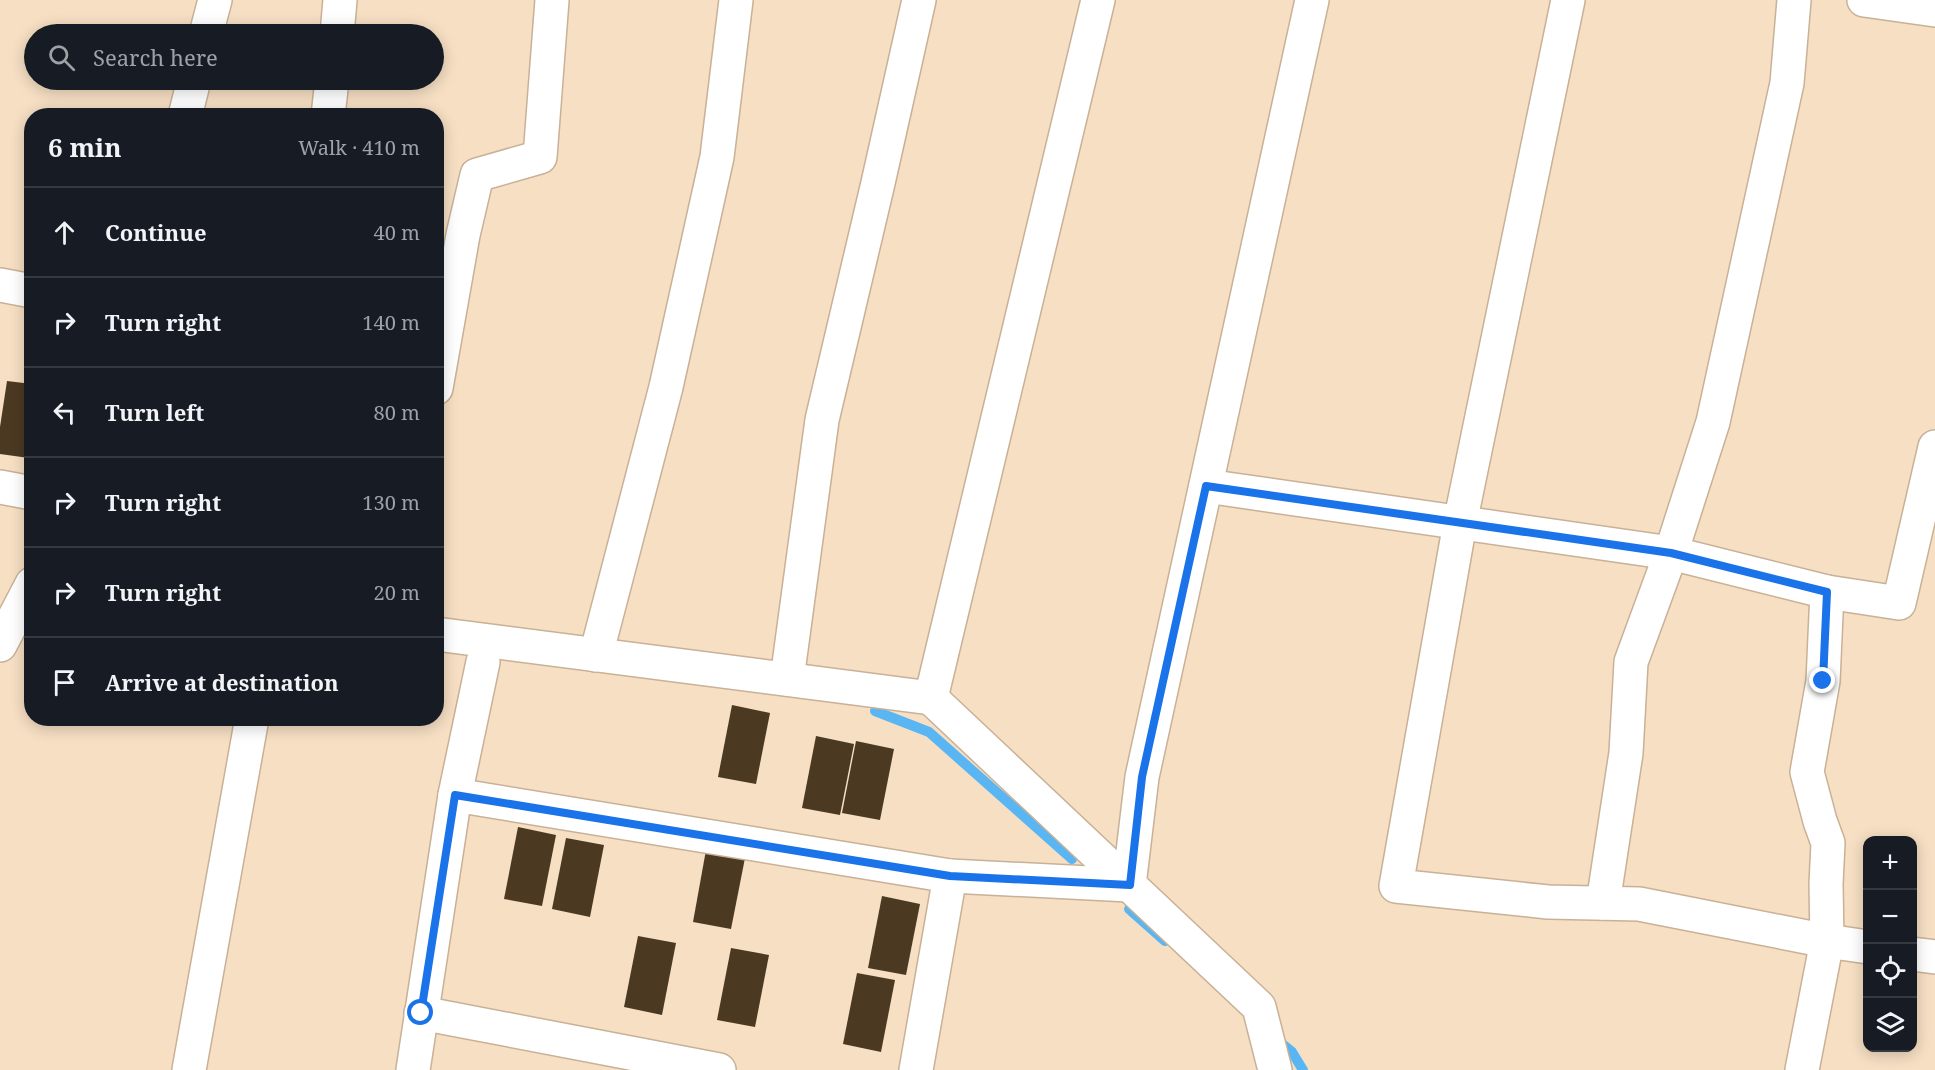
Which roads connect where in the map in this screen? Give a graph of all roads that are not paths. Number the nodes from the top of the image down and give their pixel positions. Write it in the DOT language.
graph roads {
  1 [pos="215,0"];
  2 [pos="340,0"];
  3 [pos="552,0"];
  4 [pos="736,0"];
  5 [pos="919,0"];
  6 [pos="1098,0"];
  7 [pos="1312,0"];
  8 [pos="1568,0"];
  9 [pos="1794,0"];
  10 [pos="1864,0"];
  11 [pos="1935,10"];
  12 [pos="209,24"];
  13 [pos="338,24"];
  14 [pos="192,90"];
  15 [pos="331,90"];
  16 [pos="187,108"];
  17 [pos="329,108"];
  18 [pos="0,285"];
  19 [pos="24,290"];
  20 [pos="444,343"];
  21 [pos="1935,447"];
  22 [pos="1206,486"];
  23 [pos="0,487"];
  24 [pos="24,492"];
  25 [pos="1460,523"];
  26 [pos="1671,553"];
  27 [pos="1827,592"];
  28 [pos="24,599"];
  29 [pos="444,635"];
  30 [pos="0,645"];
  31 [pos="596,655"];
  32 [pos="483,662"];
  33 [pos="787,679"];
  34 [pos="931,698"];
  35 [pos="251,726"];
  36 [pos="455,795"];
  37 [pos="950,876"];
  38 [pos="1130,885"];
  39 [pos="1603,903"];
  40 [pos="1827,940"];
  41 [pos="1863,946"];
  42 [pos="1917,955"];
  43 [pos="1935,957"];
  44 [pos="421,1013"];
  45 [pos="1272,1060"];
  46 [pos="189,1070"];
  47 [pos="413,1070"];
  48 [pos="719,1070"];
  49 [pos="916,1070"];
  50 [pos="1802,1070"];
  1 -- 12 [label="street"];
  2 -- 13 [label="street"];
  3 -- 20 [label="street"];
  4 -- 31 [label="street"];
  5 -- 33 [label="street"];
  6 -- 34 [label="street"];
  7 -- 22 [label="street"];
  8 -- 25 [label="street"];
  9 -- 26 [label="street"];
  10 -- 11 [label="street"];
  14 -- 16 [label="street"];
  15 -- 17 [label="street"];
  18 -- 19 [label="street"];
  21 -- 27 [label="street"];
  22 -- 25 [label="street"];
  22 -- 38 [label="street"];
  23 -- 24 [label="street"];
  25 -- 26 [label="street"];
  25 -- 39 [label="street"];
  26 -- 27 [label="street"];
  26 -- 39 [label="street"];
  27 -- 40 [label="street"];
  28 -- 30 [label="street"];
  29 -- 31 [label="street"];
  31 -- 33 [label="street"];
  32 -- 36 [label="street"];
  33 -- 34 [label="street"];
  34 -- 38 [label="street"];
  35 -- 46 [label="street"];
  36 -- 37 [label="street"];
  36 -- 44 [label="street"];
  37 -- 38 [label="street"];
  37 -- 49 [label="street"];
  38 -- 45 [label="street"];
  39 -- 40 [label="street"];
  40 -- 41 [label="street"];
  40 -- 50 [label="street"];
  42 -- 43 [label="street"];
  44 -- 47 [label="street"];
  44 -- 48 [label="street"];
}
